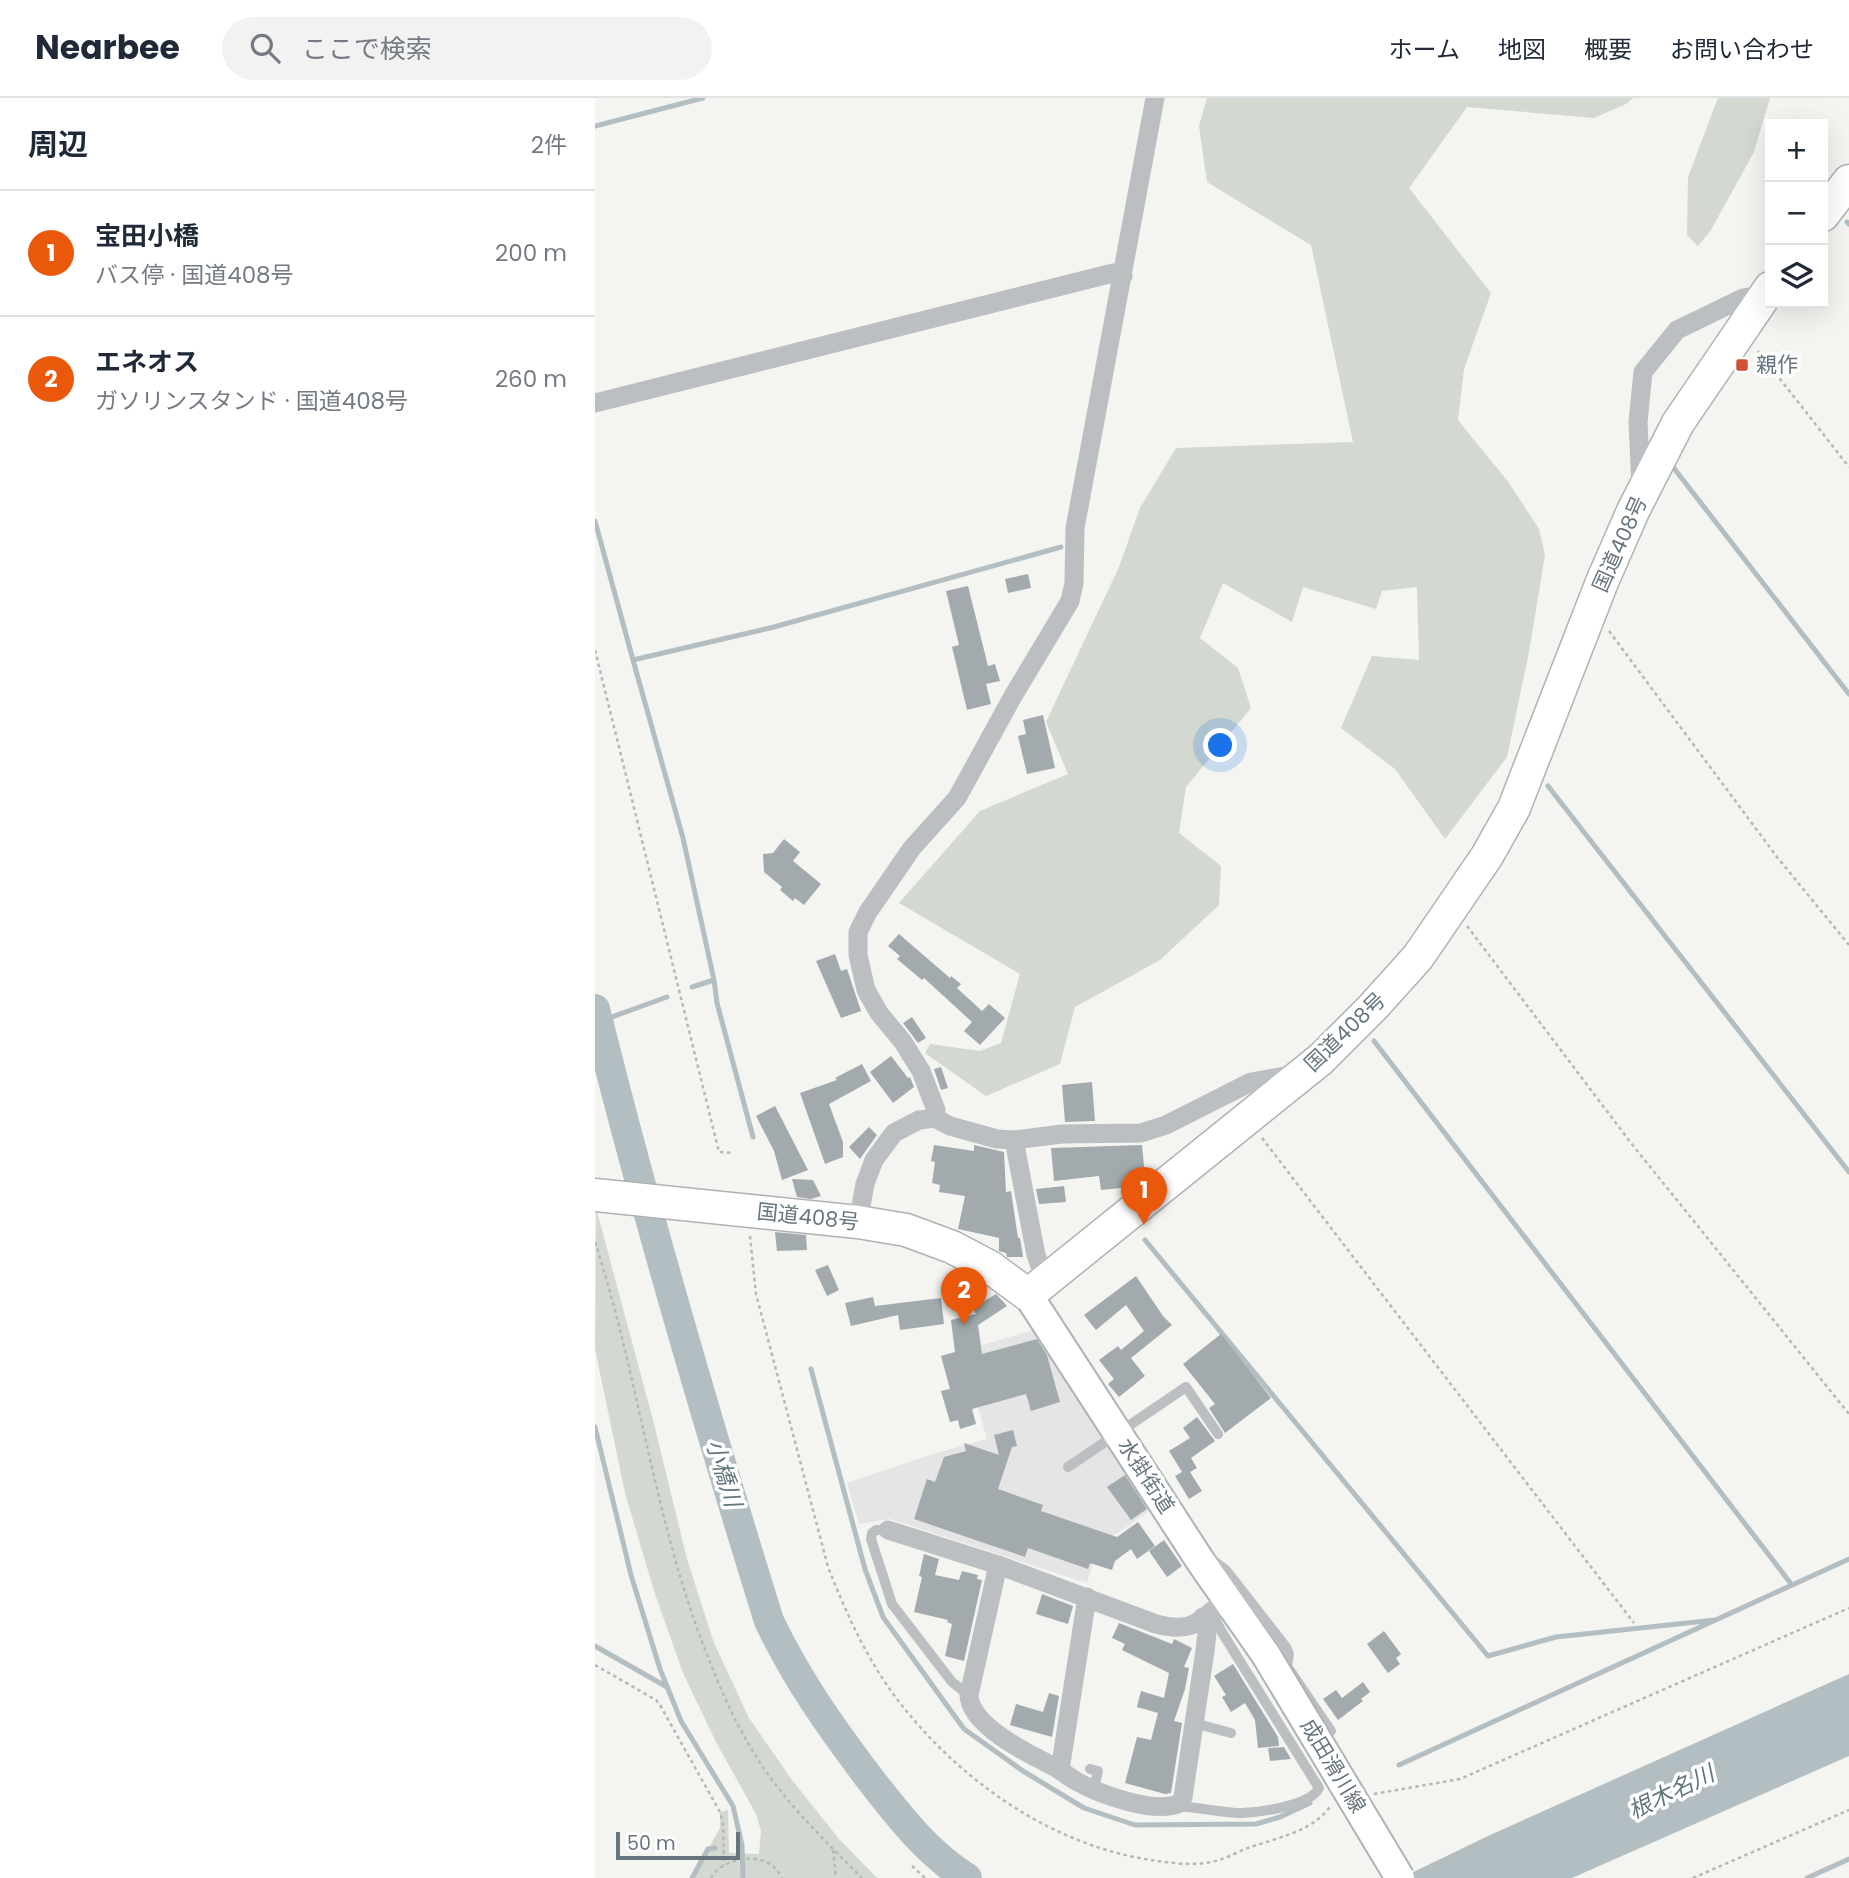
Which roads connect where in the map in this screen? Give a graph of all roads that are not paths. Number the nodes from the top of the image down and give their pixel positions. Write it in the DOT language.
graph roads {
  1 [pos="1154,98"];
  2 [pos="1849,181"];
  3 [pos="1828,208"];
  4 [pos="1123,276"];
  5 [pos="1765,292"];
  6 [pos="1765,295"];
  7 [pos="595,403"];
  8 [pos="1641,495"];
  9 [pos="1304,1073"];
  10 [pos="935,1118"];
  11 [pos="1014,1140"];
  12 [pos="595,1195"];
  13 [pos="858,1222"];
  14 [pos="1037,1288"];
  15 [pos="1119,1433"];
  16 [pos="1218,1434"];
  17 [pos="1068,1467"];
  18 [pos="888,1530"];
  19 [pos="1201,1562"];
  20 [pos="998,1565"];
  21 [pos="1087,1597"];
  22 [pos="1214,1609"];
  23 [pos="1266,1655"];
  24 [pos="969,1695"];
  25 [pos="1194,1723"];
  26 [pos="1331,1731"];
  27 [pos="1231,1733"];
  28 [pos="1060,1770"];
  29 [pos="1180,1803"];
  30 [pos="1400,1878"];
  1 -- 4 [label="street"];
  2 -- 3 [label="highway"];
  4 -- 7 [label="street"];
  4 -- 10 [label="street"];
  5 -- 8 [label="street"];
  6 -- 8 [label="highway, 国道408号"];
  8 -- 9 [label="highway, 国道408号"];
  9 -- 11 [label="street"];
  9 -- 14 [label="highway, 国道408号"];
  10 -- 11 [label="street"];
  10 -- 13 [label="street"];
  11 -- 14 [label="street"];
  12 -- 13 [label="highway, 国道408号"];
  13 -- 14 [label="highway, 国道408号"];
  14 -- 15 [label="main road, 水掛街道"];
  15 -- 16 [label="lane"];
  15 -- 17 [label="lane"];
  15 -- 19 [label="main road, 水掛街道"];
  18 -- 20 [label="street"];
  18 -- 24 [label="lane"];
  19 -- 22 [label="main road, 水掛街道"];
  19 -- 26 [label="lane"];
  20 -- 21 [label="street"];
  20 -- 24 [label="street"];
  21 -- 22 [label="street"];
  21 -- 28 [label="street"];
  22 -- 23 [label="main road, 水掛街道"];
  22 -- 25 [label="street"];
  22 -- 29 [label="lane"];
  23 -- 30 [label="main road, 成田滑川線, bridge"];
  24 -- 28 [label="street"];
  25 -- 27 [label="lane"];
  25 -- 29 [label="street"];
  28 -- 29 [label="street"];
}
